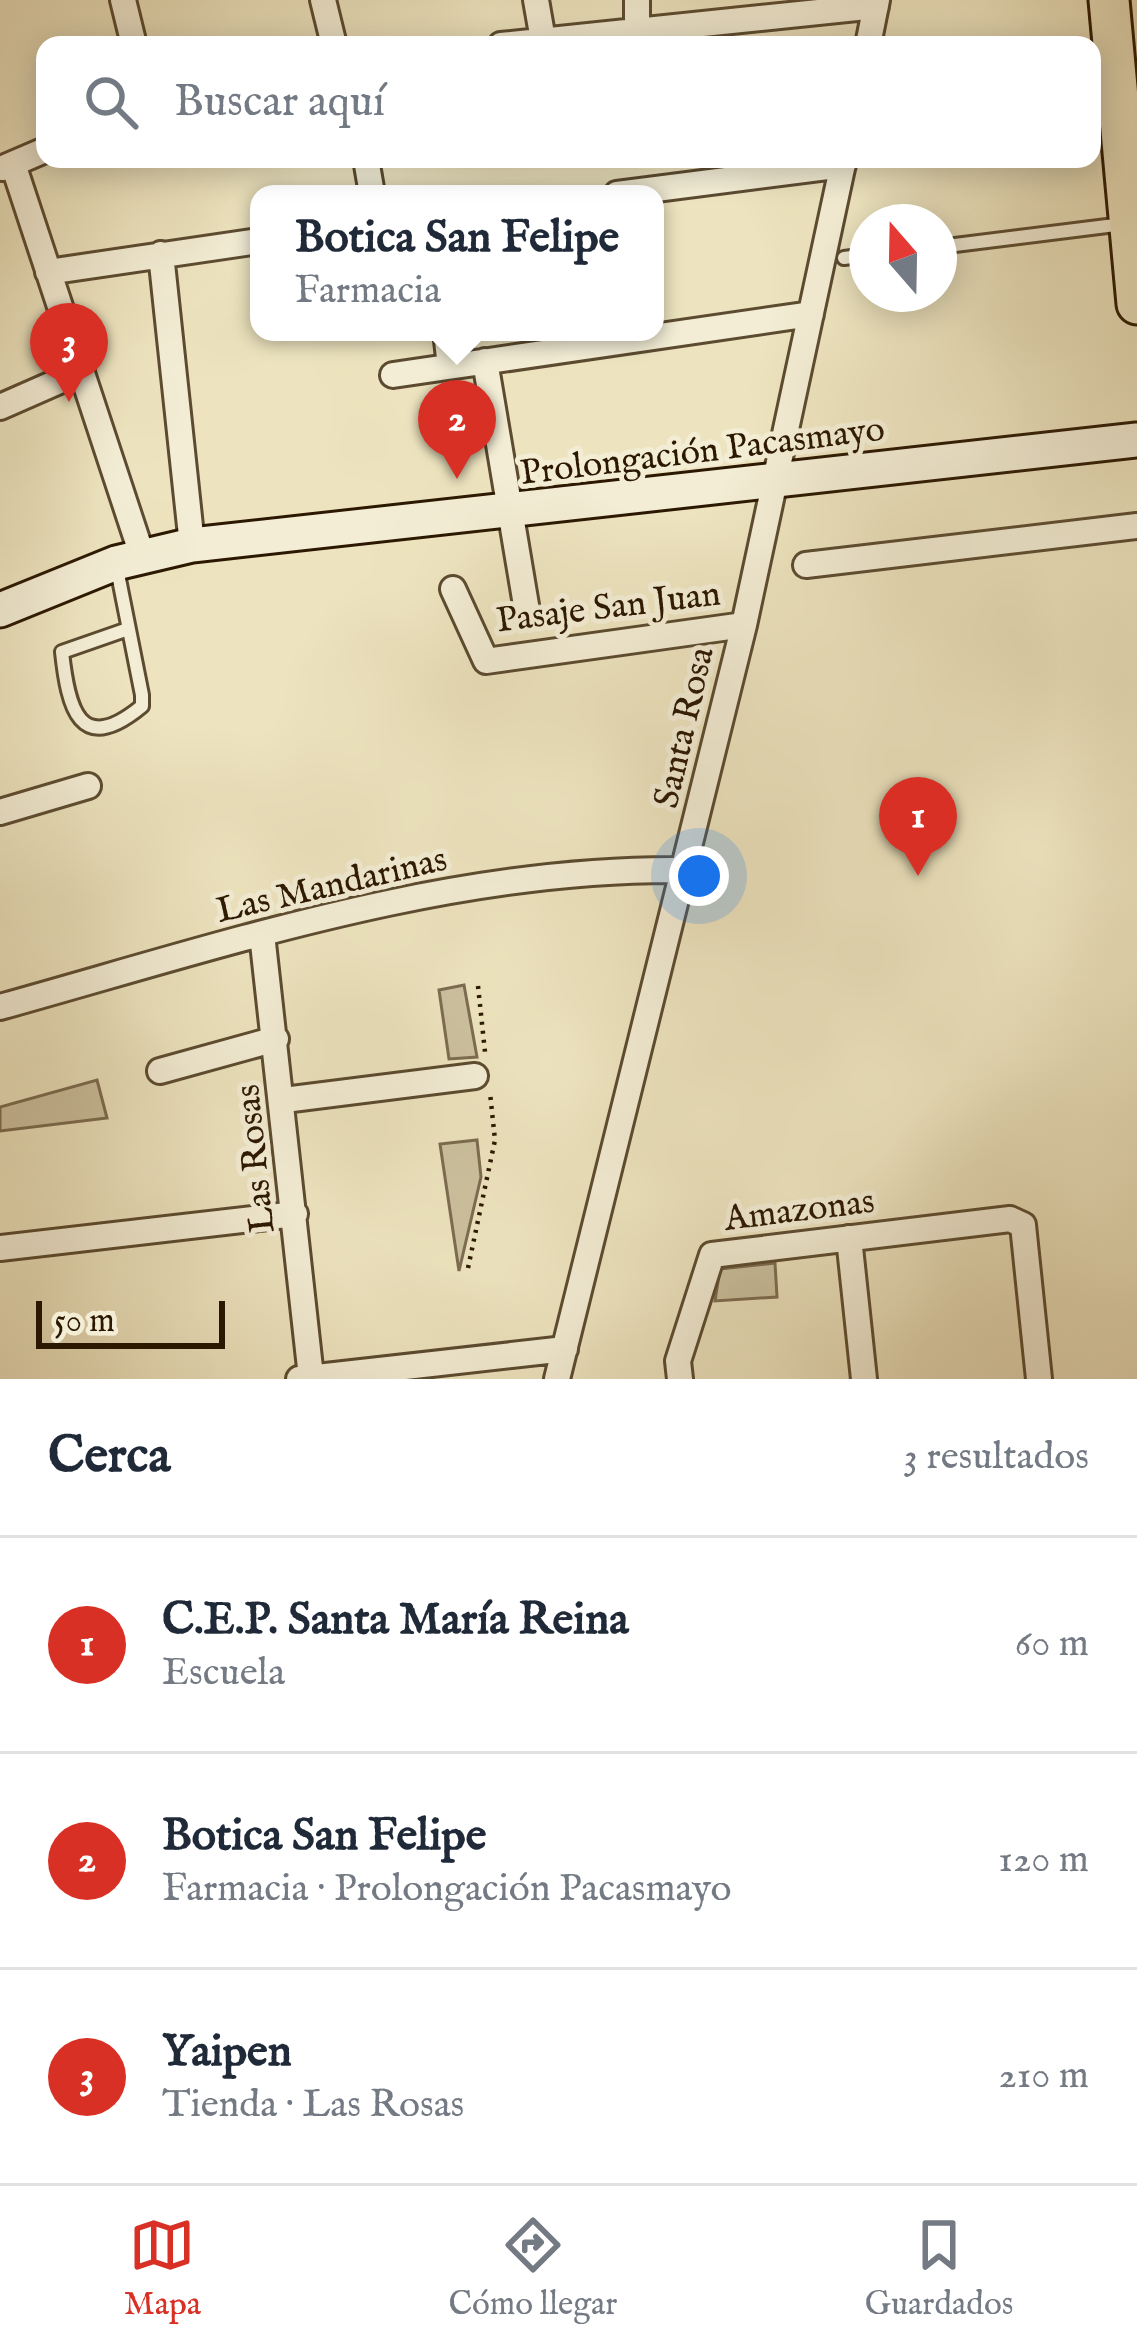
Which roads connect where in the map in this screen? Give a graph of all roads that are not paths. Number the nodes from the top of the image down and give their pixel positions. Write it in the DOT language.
graph roads {
  1 [pos="123,0"];
  2 [pos="323,0"];
  3 [pos="536,0"];
  4 [pos="637,0"];
  5 [pos="876,3"];
  6 [pos="1120,18"];
  7 [pos="637,27"];
  8 [pos="132,36"];
  9 [pos="332,36"];
  10 [pos="542,36"];
  11 [pos="572,36"];
  12 [pos="870,36"];
  13 [pos="36,154"];
  14 [pos="7,167"];
  15 [pos="801,168"];
  16 [pos="843,168"];
  17 [pos="664,187"];
  18 [pos="1130,224"];
  19 [pos="250,242"];
  20 [pos="957,245"];
  21 [pos="161,254"];
  22 [pos="849,257"];
  23 [pos="844,258"];
  24 [pos="49,272"];
  25 [pos="1137,304"];
  26 [pos="811,314"];
  27 [pos="664,336"];
  28 [pos="447,341"];
  29 [pos="627,341"];
  30 [pos="484,362"];
  31 [pos="450,366"];
  32 [pos="82,371"];
  33 [pos="393,375"];
  34 [pos="0,407"];
  35 [pos="1137,440"];
  36 [pos="776,478"];
  37 [pos="508,510"];
  38 [pos="1137,526"];
  39 [pos="192,545"];
  40 [pos="129,559"];
  41 [pos="806,565"];
  42 [pos="453,589"];
  43 [pos="0,610"];
  44 [pos="527,611"];
  45 [pos="744,625"];
  46 [pos="128,629"];
  47 [pos="88,786"];
  48 [pos="0,812"];
  49 [pos="685,870"];
  50 [pos="262,934"];
  51 [pos="0,1007"];
  52 [pos="276,1039"];
  53 [pos="483,1068"];
  54 [pos="160,1071"];
  55 [pos="284,1100"];
  56 [pos="295,1214"];
  57 [pos="849,1238"];
  58 [pos="0,1248"];
  59 [pos="565,1349"];
  60 [pos="303,1378"];
  61 [pos="557,1379"];
  62 [pos="680,1379"];
  63 [pos="864,1379"];
  64 [pos="1039,1379"];
  1 -- 8 [label="street"];
  2 -- 9 [label="street"];
  3 -- 10 [label="street"];
  4 -- 7 [label="street"];
  5 -- 7 [label="street"];
  5 -- 12 [label="street"];
  6 -- 18 [label="main road"];
  7 -- 11 [label="street"];
  13 -- 14 [label="street"];
  14 -- 24 [label="street"];
  15 -- 17 [label="street"];
  16 -- 26 [label="street, Santa Rosa"];
  18 -- 20 [label="lane"];
  18 -- 25 [label="main road"];
  19 -- 21 [label="street"];
  21 -- 24 [label="street"];
  21 -- 39 [label="street"];
  22 -- 23 [label="lane"];
  24 -- 32 [label="street"];
  26 -- 27 [label="street"];
  26 -- 36 [label="street, Santa Rosa"];
  28 -- 31 [label="street"];
  29 -- 30 [label="street"];
  30 -- 31 [label="street"];
  30 -- 37 [label="street"];
  31 -- 33 [label="street"];
  32 -- 34 [label="street"];
  32 -- 40 [label="street"];
  35 -- 36 [label="street, Prolongación Pacasmayo"];
  36 -- 37 [label="street, Prolongación Pacasmayo"];
  36 -- 45 [label="street, Santa Rosa"];
  37 -- 39 [label="street, Prolongación Pacasmayo"];
  37 -- 44 [label="street"];
  38 -- 41 [label="street"];
  39 -- 40 [label="street, Prolongación Pacasmayo"];
  40 -- 43 [label="street, Prolongación Pacasmayo"];
  40 -- 46 [label="lane"];
  42 -- 45 [label="street, Pasaje San Juan"];
  45 -- 49 [label="street, Santa Rosa"];
  46 -- 46 [label="lane"];
  47 -- 48 [label="street"];
  49 -- 50 [label="street, Las Mandarinas"];
  49 -- 59 [label="street, Santa Rosa"];
  50 -- 51 [label="street, Las Mandarinas"];
  50 -- 52 [label="street, Las Rosas"];
  52 -- 54 [label="street"];
  52 -- 55 [label="street, Las Rosas"];
  53 -- 55 [label="street"];
  55 -- 56 [label="street, Las Rosas"];
  56 -- 58 [label="street"];
  56 -- 60 [label="street, Las Rosas"];
  57 -- 62 [label="street, Amazonas"];
  57 -- 63 [label="street"];
  57 -- 64 [label="street, Amazonas"];
  59 -- 60 [label="street"];
  59 -- 61 [label="street, Santa Rosa"];
}
